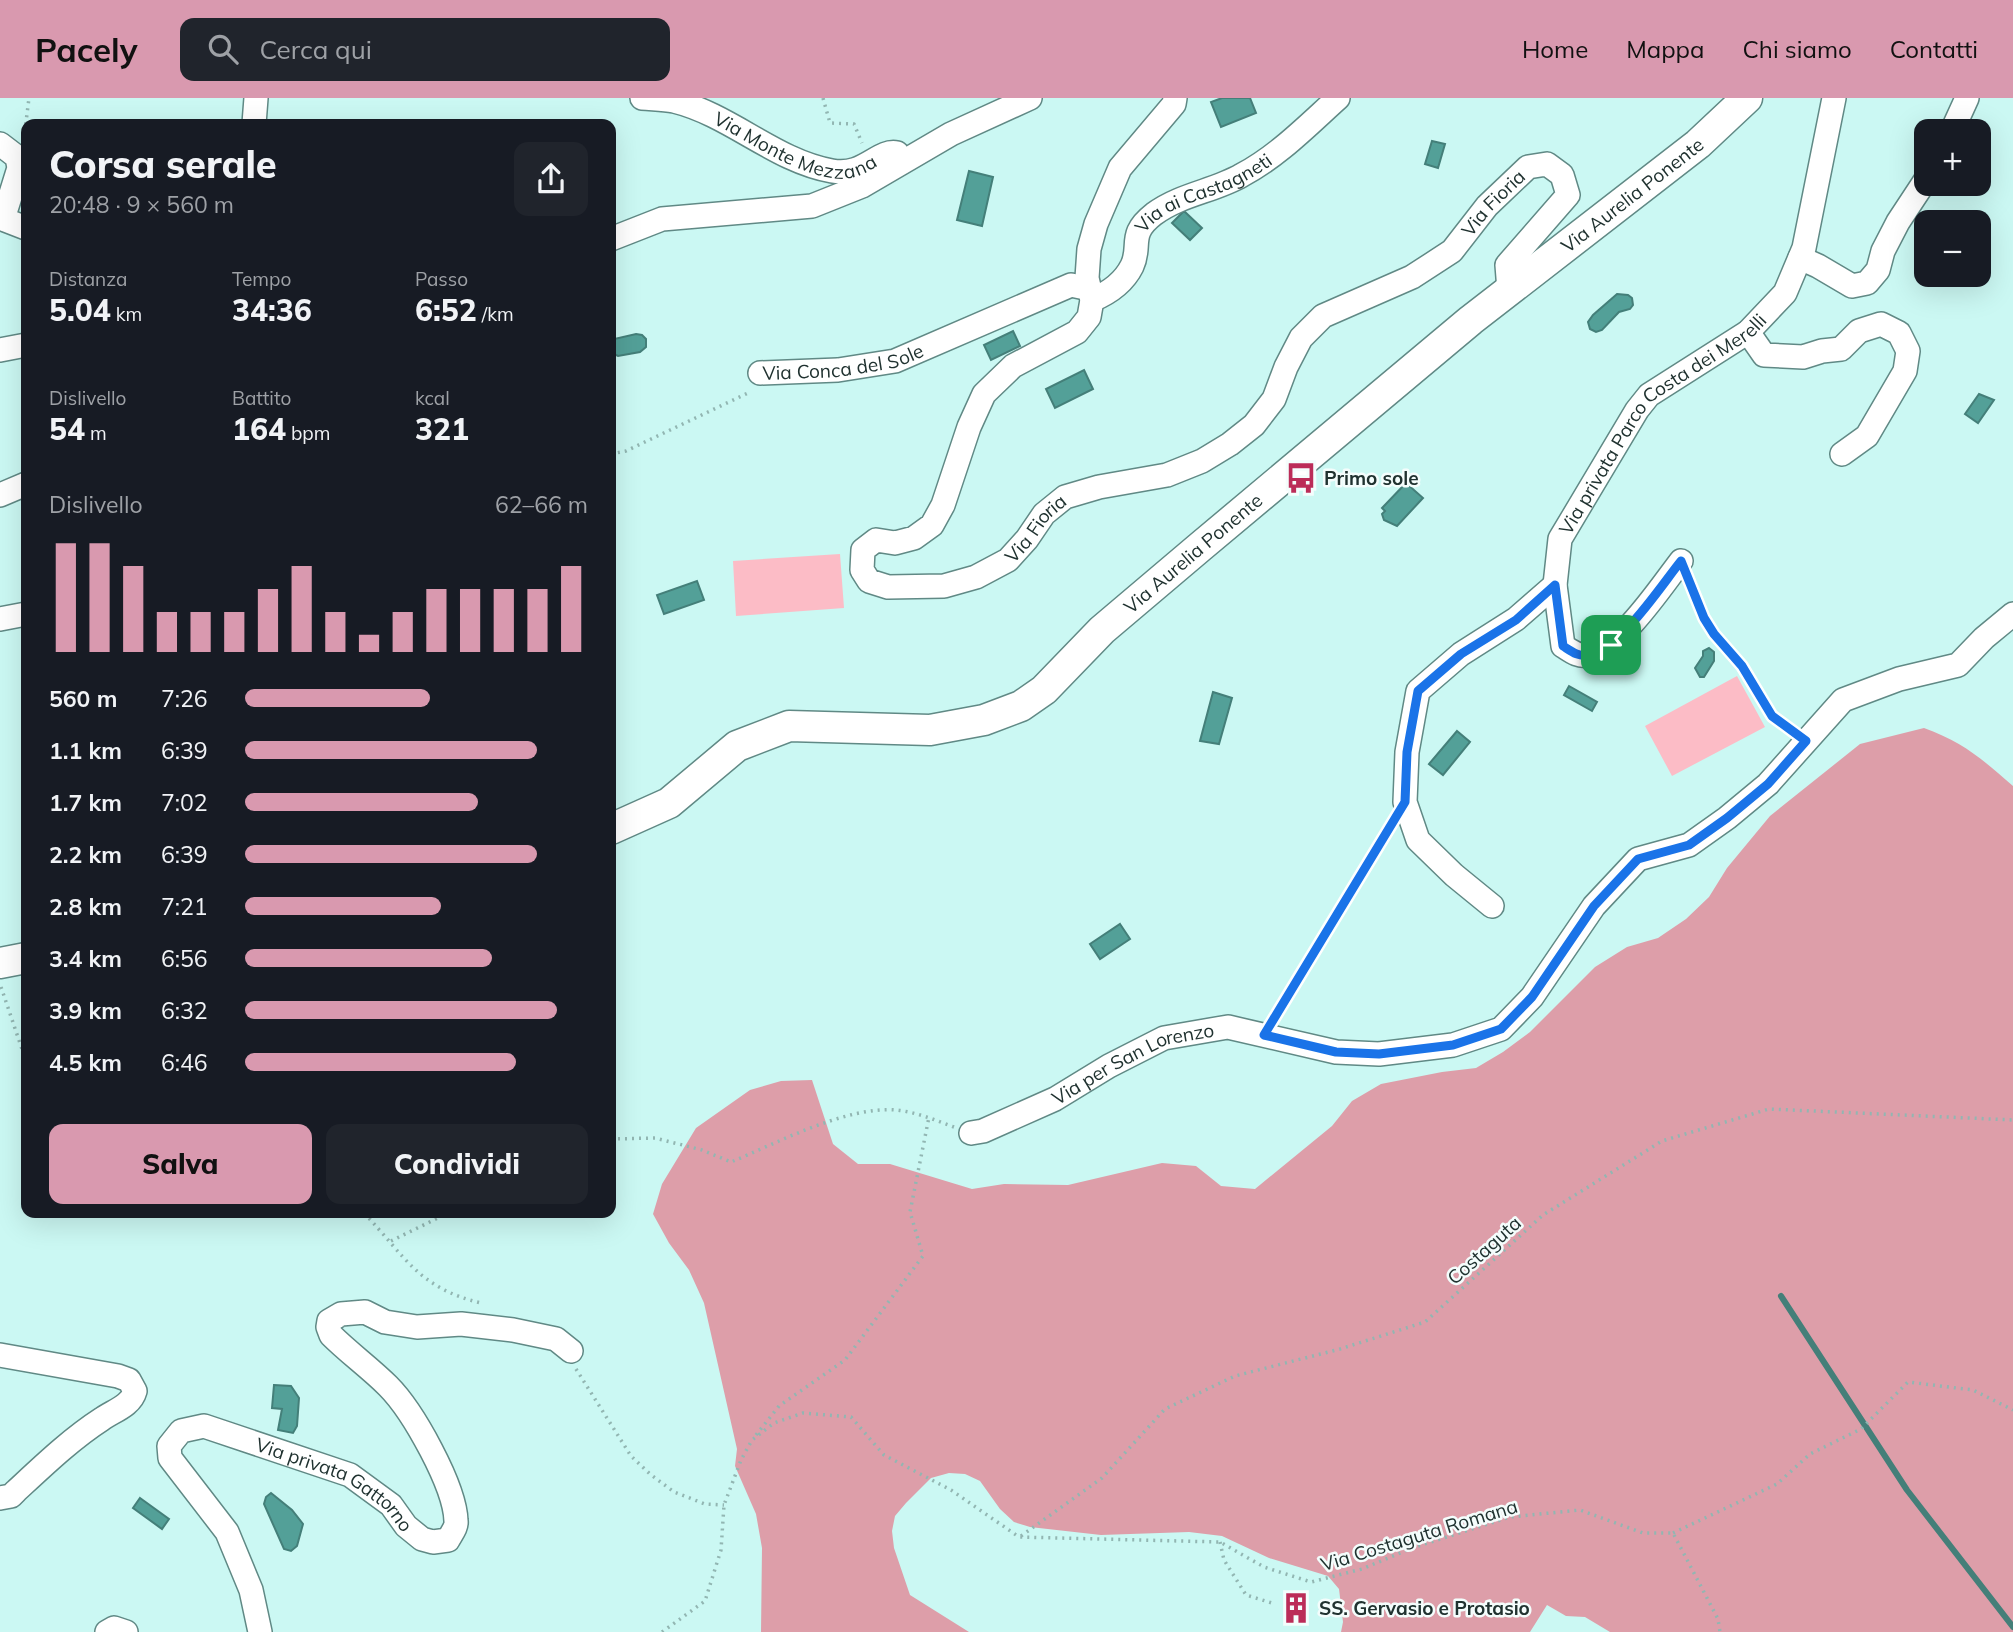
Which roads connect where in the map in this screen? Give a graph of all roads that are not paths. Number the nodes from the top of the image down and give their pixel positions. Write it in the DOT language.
graph roads {
  1 [pos="256,98"];
  2 [pos="642,98"];
  3 [pos="1030,98"];
  4 [pos="1175,98"];
  5 [pos="1338,98"];
  6 [pos="1747,98"];
  7 [pos="1834,98"];
  8 [pos="1967,98"];
  9 [pos="254,119"];
  10 [pos="1957,119"];
  11 [pos="0,144"];
  12 [pos="902,162"];
  13 [pos="1915,196"];
  14 [pos="1,219"];
  15 [pos="21,226"];
  16 [pos="616,237"];
  17 [pos="1800,258"];
  18 [pos="1509,290"];
  19 [pos="1091,294"];
  20 [pos="1748,332"];
  21 [pos="21,346"];
  22 [pos="0,350"];
  23 [pos="760,373"];
  24 [pos="1842,454"];
  25 [pos="21,486"];
  26 [pos="0,495"];
  27 [pos="1681,561"];
  28 [pos="1555,585"];
  29 [pos="2013,614"];
  30 [pos="21,615"];
  31 [pos="0,619"];
  32 [pos="616,827"];
  33 [pos="1492,905"];
  34 [pos="21,959"];
  35 [pos="0,963"];
  36 [pos="971,1133"];
  37 [pos="563,1345"];
  38 [pos="0,1355"];
  39 [pos="0,1498"];
  40 [pos="107,1632"];
  41 [pos="126,1632"];
  42 [pos="260,1632"];
  1 -- 9 [label="street"];
  2 -- 12 [label="street, Via Monte Mezzana"];
  3 -- 12 [label="street"];
  4 -- 19 [label="street, Via Fioria"];
  5 -- 19 [label="street, Via ai Castagneti"];
  6 -- 18 [label="main road, Via Aurelia Ponente"];
  7 -- 17 [label="street, Via privata Parco Costa dei Merelli"];
  8 -- 10 [label="street"];
  11 -- 14 [label="street"];
  12 -- 16 [label="street"];
  13 -- 17 [label="street"];
  14 -- 15 [label="street"];
  17 -- 20 [label="street, Via privata Parco Costa dei Merelli"];
  18 -- 19 [label="street, Via Fioria"];
  18 -- 32 [label="main road, Via Aurelia Ponente"];
  19 -- 23 [label="street, Via Conca del Sole"];
  20 -- 24 [label="street"];
  20 -- 28 [label="street, Via privata Parco Costa dei Merelli"];
  21 -- 22 [label="street"];
  25 -- 26 [label="street"];
  27 -- 28 [label="street, Via privata Parco Costa dei Merelli"];
  28 -- 33 [label="street"];
  29 -- 36 [label="street, Via per San Lorenzo"];
  30 -- 31 [label="street"];
  34 -- 35 [label="main road"];
  37 -- 42 [label="street, Via privata Gattorno"];
  38 -- 39 [label="street"];
  40 -- 41 [label="street"];
}
